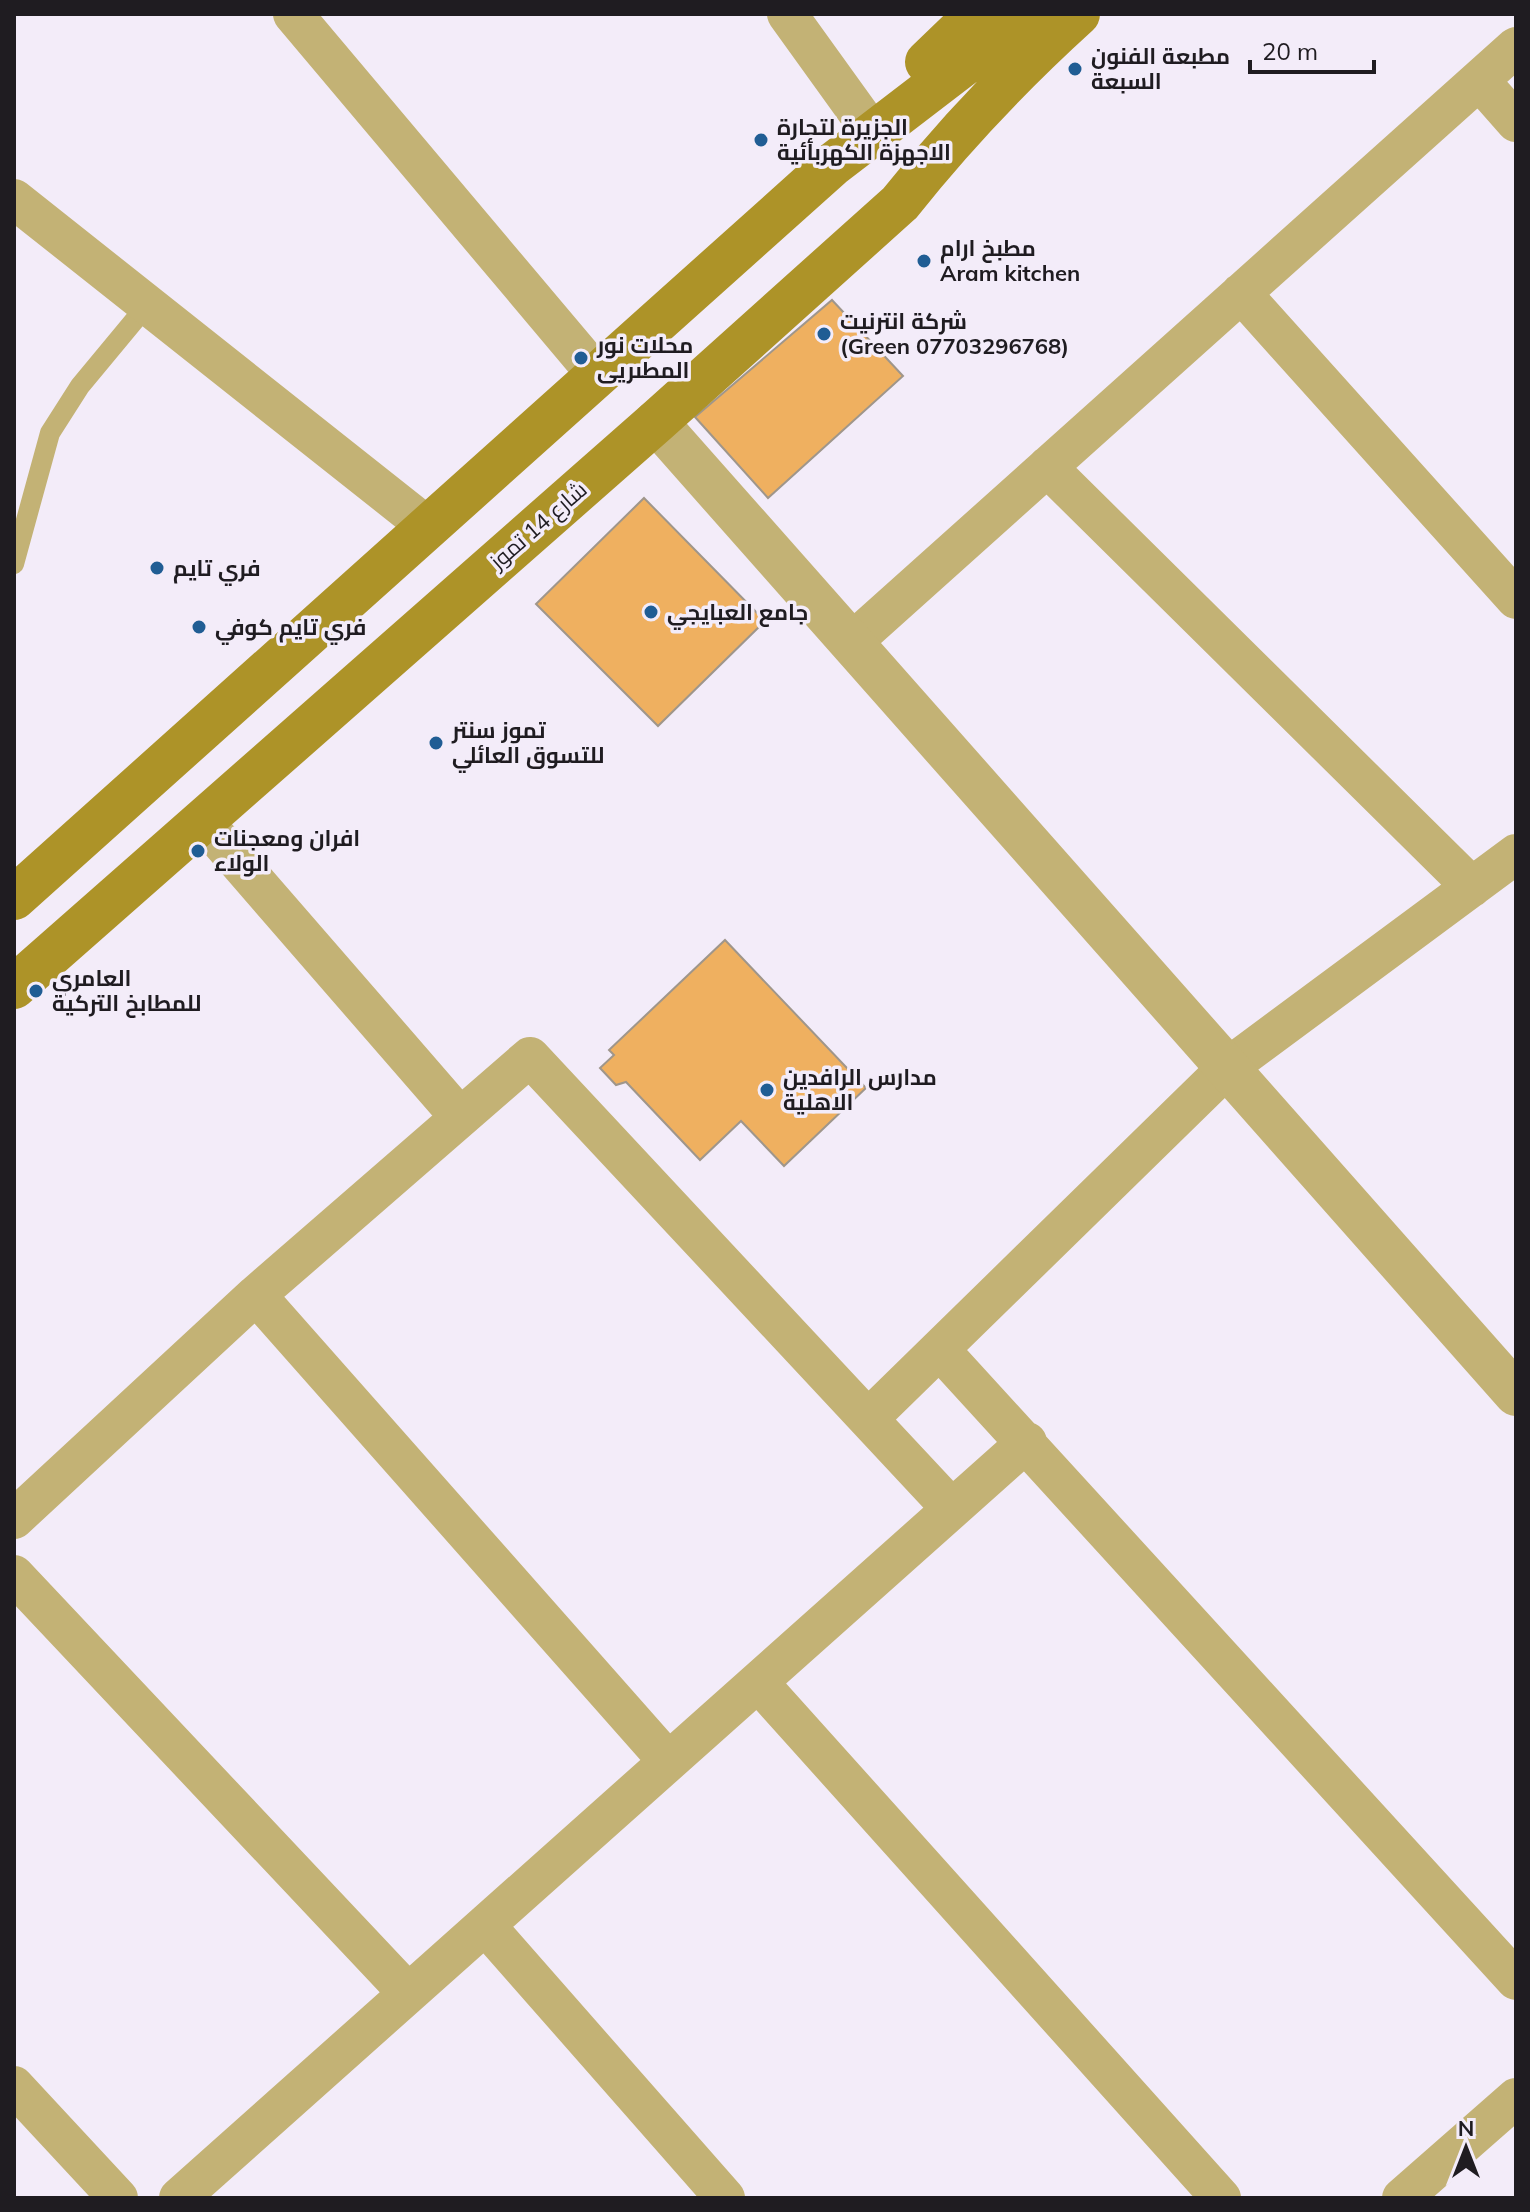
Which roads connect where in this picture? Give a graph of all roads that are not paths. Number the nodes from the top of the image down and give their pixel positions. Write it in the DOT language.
graph roads {
  1 [pos="293,14"];
  2 [pos="787,14"];
  3 [pos="977,14"];
  4 [pos="1078,14"];
  5 [pos="1112,14"];
  6 [pos="1032,26"];
  7 [pos="1516,47"];
  8 [pos="1479,80"];
  9 [pos="864,121"];
  10 [pos="1516,122"];
  11 [pos="832,165"];
  12 [pos="900,203"];
  13 [pos="19,211"];
  14 [pos="1241,293"];
  15 [pos="148,304"];
  16 [pos="598,376"];
  17 [pos="656,422"];
  18 [pos="1047,467"];
  19 [pos="428,527"];
  20 [pos="14,564"];
  21 [pos="1516,599"];
  22 [pos="851,643"];
  23 [pos="202,820"];
  24 [pos="1516,854"];
  25 [pos="1472,887"];
  26 [pos="14,898"];
  27 [pos="14,987"];
  28 [pos="1227,1068"];
  29 [pos="459,1116"];
  30 [pos="256,1295"];
  31 [pos="940,1350"];
  32 [pos="1516,1394"];
  33 [pos="868,1419"];
  34 [pos="1027,1442"];
  35 [pos="952,1509"];
  36 [pos="14,1519"];
  37 [pos="14,1575"];
  38 [pos="758,1682"];
  39 [pos="668,1761"];
  40 [pos="485,1925"];
  41 [pos="1516,1980"];
  42 [pos="407,1992"];
  43 [pos="14,2086"];
  44 [pos="1516,2098"];
  45 [pos="200,2191"];
  46 [pos="118,2198"];
  47 [pos="725,2198"];
  48 [pos="1221,2198"];
  49 [pos="1402,2198"];
  1 -- 16 [label="street"];
  2 -- 9 [label="street"];
  3 -- 9 [label="main road"];
  4 -- 6 [label="main road"];
  5 -- 12 [label="main road"];
  6 -- 11 [label="main road"];
  6 -- 12 [label="main road, شارع 14 تموز"];
  7 -- 8 [label="street"];
  8 -- 10 [label="street"];
  8 -- 14 [label="street"];
  9 -- 11 [label="main road"];
  11 -- 16 [label="main road"];
  12 -- 17 [label="main road, شارع 14 تموز"];
  13 -- 15 [label="street"];
  14 -- 18 [label="street"];
  14 -- 21 [label="street"];
  15 -- 19 [label="street"];
  15 -- 20 [label="lane"];
  16 -- 19 [label="main road"];
  17 -- 22 [label="street"];
  17 -- 23 [label="main road, شارع 14 تموز"];
  18 -- 22 [label="street"];
  18 -- 25 [label="street"];
  19 -- 26 [label="main road"];
  22 -- 28 [label="street"];
  23 -- 27 [label="main road, شارع 14 تموز"];
  23 -- 29 [label="street"];
  24 -- 25 [label="street"];
  25 -- 28 [label="street"];
  28 -- 31 [label="street"];
  28 -- 32 [label="street"];
  29 -- 30 [label="street"];
  29 -- 33 [label="street"];
  30 -- 36 [label="street"];
  30 -- 39 [label="street"];
  31 -- 33 [label="street"];
  31 -- 34 [label="street"];
  33 -- 35 [label="street"];
  34 -- 35 [label="street"];
  34 -- 41 [label="street"];
  35 -- 38 [label="street"];
  37 -- 42 [label="street"];
  38 -- 39 [label="street"];
  38 -- 48 [label="street"];
  39 -- 40 [label="street"];
  40 -- 42 [label="street"];
  40 -- 47 [label="street"];
  42 -- 45 [label="street"];
  43 -- 46 [label="street"];
  44 -- 49 [label="street"];
}
